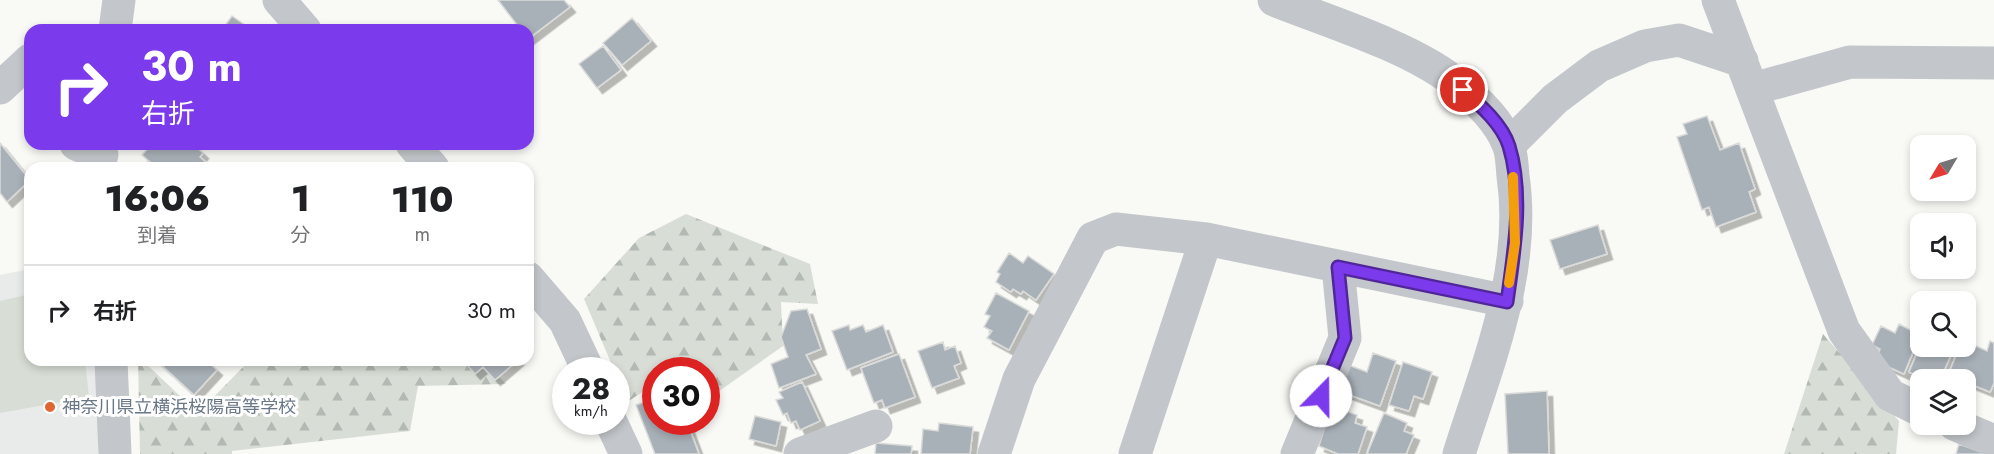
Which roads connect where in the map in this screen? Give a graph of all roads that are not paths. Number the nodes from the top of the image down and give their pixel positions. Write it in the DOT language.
graph roads {
  1 [pos="119,0"];
  2 [pos="279,0"];
  3 [pos="1274,0"];
  4 [pos="1718,0"];
  5 [pos="116,24"];
  6 [pos="300,24"];
  7 [pos="1994,63"];
  8 [pos="24,66"];
  9 [pos="1748,75"];
  10 [pos="0,88"];
  11 [pos="1509,145"];
  12 [pos="418,150"];
  13 [pos="428,162"];
  14 [pos="1206,239"];
  15 [pos="1338,267"];
  16 [pos="534,285"];
  17 [pos="1507,302"];
  18 [pos="582,357"];
  19 [pos="111,366"];
  20 [pos="1910,405"];
  21 [pos="876,426"];
  22 [pos="1976,433"];
  23 [pos="617,435"];
  24 [pos="1994,441"];
  25 [pos="115,454"];
  26 [pos="626,454"];
  27 [pos="800,454"];
  28 [pos="994,454"];
  29 [pos="1135,454"];
  30 [pos="1298,454"];
  31 [pos="1459,454"];
  1 -- 5 [label="street"];
  2 -- 6 [label="street"];
  3 -- 11 [label="street"];
  4 -- 9 [label="street"];
  7 -- 9 [label="street"];
  8 -- 10 [label="street"];
  9 -- 11 [label="street"];
  9 -- 20 [label="street"];
  11 -- 17 [label="street"];
  12 -- 13 [label="street"];
  14 -- 15 [label="street"];
  14 -- 28 [label="street"];
  14 -- 29 [label="street"];
  15 -- 17 [label="street"];
  15 -- 30 [label="street"];
  16 -- 18 [label="street"];
  17 -- 31 [label="street"];
  19 -- 25 [label="street"];
  21 -- 27 [label="street"];
  22 -- 24 [label="street"];
  23 -- 26 [label="street"];
}
